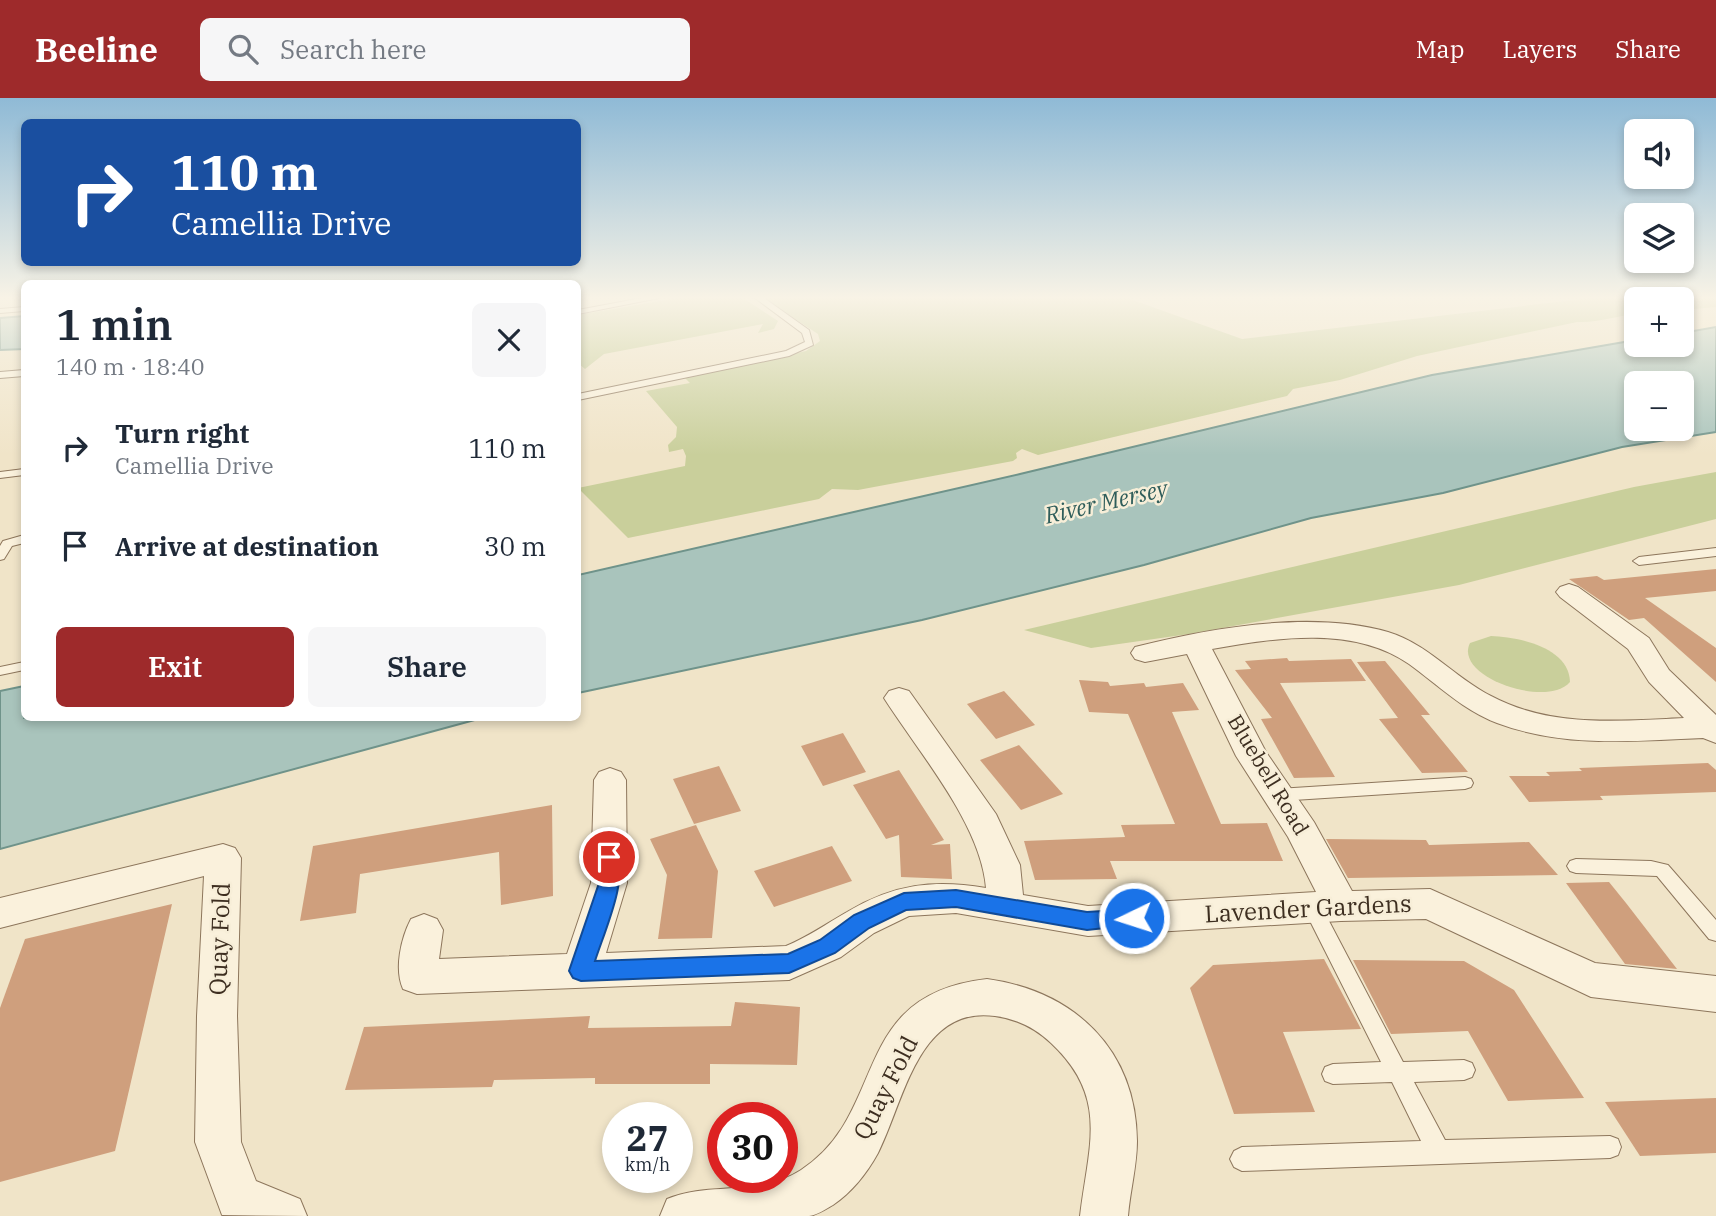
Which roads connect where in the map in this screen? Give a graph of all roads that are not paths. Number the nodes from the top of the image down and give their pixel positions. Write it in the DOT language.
graph roads {
  1 [pos="795,350"];
  2 [pos="21,373"];
  3 [pos="0,375"];
  4 [pos="581,396"];
  5 [pos="21,472"];
  6 [pos="0,475"];
  7 [pos="21,540"];
  8 [pos="1716,552"];
  9 [pos="0,556"];
  10 [pos="1639,561"];
  11 [pos="1569,592"];
  12 [pos="1196,644"];
  13 [pos="1145,653"];
  14 [pos="21,667"];
  15 [pos="0,671"];
  16 [pos="899,698"];
  17 [pos="1713,730"];
  18 [pos="610,779"];
  19 [pos="1465,783"];
  20 [pos="1278,795"];
  21 [pos="1576,866"];
  22 [pos="1326,906"];
  23 [pos="1006,907"];
  24 [pos="0,913"];
  25 [pos="424,930"];
  26 [pos="1716,933"];
  27 [pos="581,971"];
  28 [pos="1716,994"];
  29 [pos="1464,1070"];
  30 [pos="1398,1073"];
  31 [pos="1333,1074"];
  32 [pos="1610,1147"];
  33 [pos="1439,1152"];
  34 [pos="1242,1159"];
  35 [pos="283,1216"];
  36 [pos="684,1216"];
  37 [pos="1104,1216"];
  1 -- 4 [label="lane"];
  2 -- 3 [label="lane"];
  5 -- 6 [label="lane"];
  7 -- 9 [label="lane"];
  8 -- 10 [label="lane"];
  11 -- 17 [label="street"];
  12 -- 13 [label="street"];
  12 -- 17 [label="street"];
  12 -- 20 [label="street, Bluebell Road"];
  14 -- 15 [label="lane"];
  16 -- 23 [label="street"];
  18 -- 27 [label="street"];
  19 -- 20 [label="lane"];
  20 -- 22 [label="street, Bluebell Road"];
  21 -- 26 [label="lane"];
  22 -- 23 [label="street, Lavender Gardens"];
  22 -- 28 [label="street, Lavender Gardens"];
  22 -- 30 [label="lane"];
  23 -- 27 [label="street, Lavender Gardens"];
  24 -- 35 [label="street, Quay Fold"];
  25 -- 27 [label="street, Lavender Gardens"];
  29 -- 30 [label="lane"];
  30 -- 31 [label="lane"];
  30 -- 33 [label="lane"];
  32 -- 33 [label="lane"];
  33 -- 34 [label="lane"];
  36 -- 37 [label="street, Quay Fold"];
}
